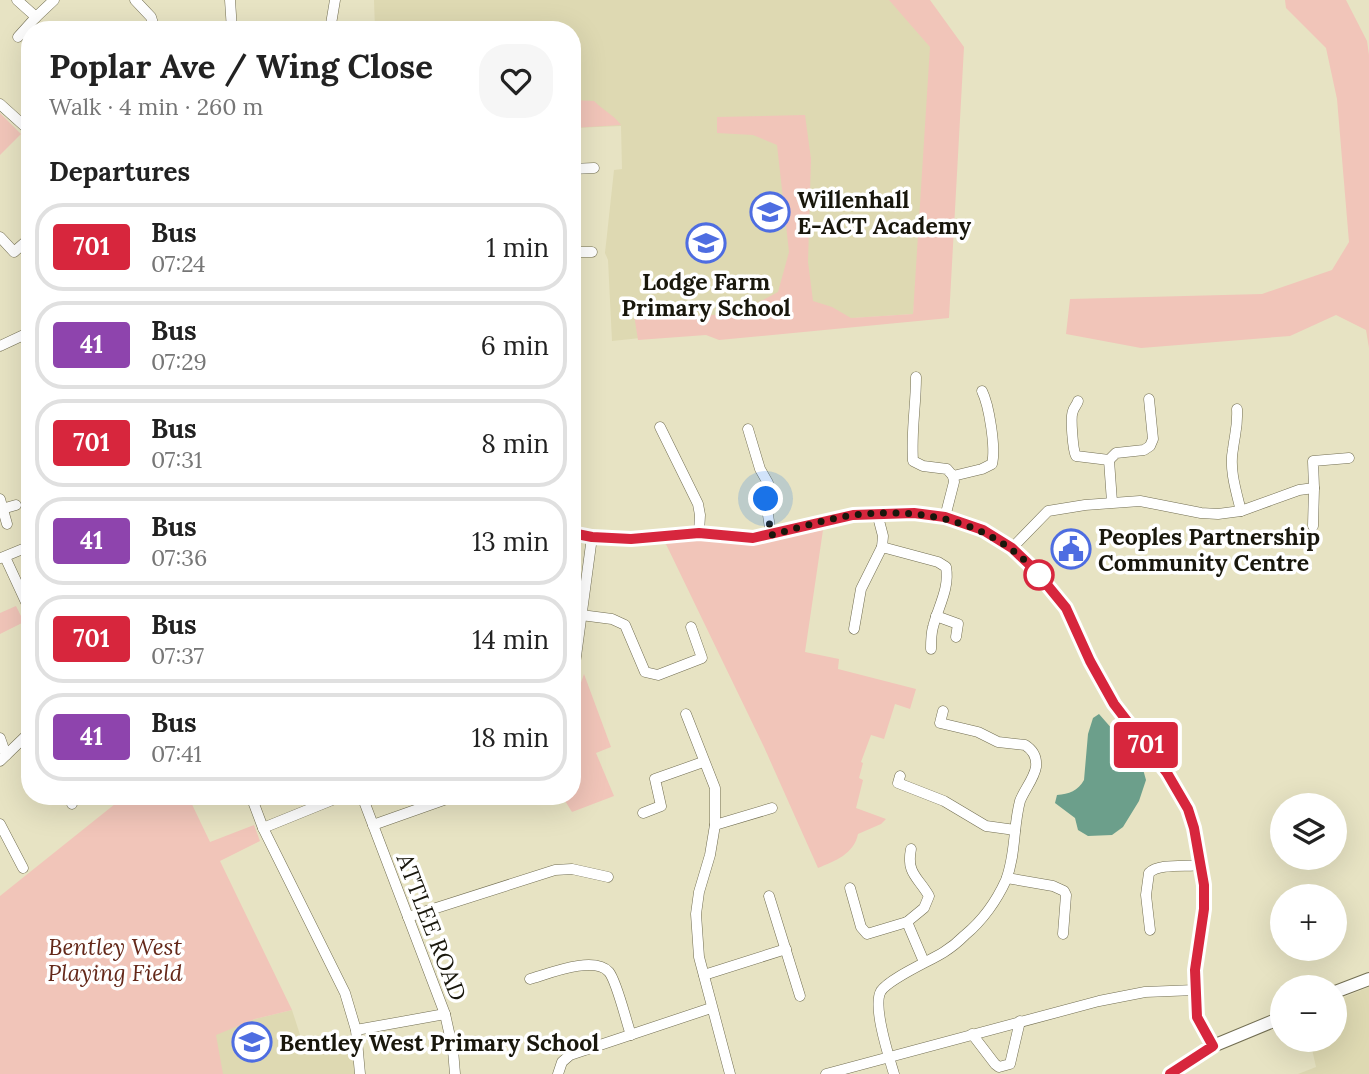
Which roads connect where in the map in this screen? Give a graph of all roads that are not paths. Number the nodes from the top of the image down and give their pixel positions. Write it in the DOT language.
graph roads {
  1 [pos="17,0"];
  2 [pos="54,0"];
  3 [pos="135,0"];
  4 [pos="230,0"];
  5 [pos="335,0"];
  6 [pos="33,15"];
  7 [pos="29,21"];
  8 [pos="153,21"];
  9 [pos="231,21"];
  10 [pos="332,21"];
  11 [pos="21,33"];
  12 [pos="18,37"];
  13 [pos="0,104"];
  14 [pos="21,123"];
  15 [pos="594,168"];
  16 [pos="581,169"];
  17 [pos="0,237"];
  18 [pos="583,240"];
  19 [pos="21,246"];
  20 [pos="582,252"];
  21 [pos="21,336"];
  22 [pos="0,346"];
  23 [pos="916,377"];
  24 [pos="982,391"];
  25 [pos="1149,399"];
  26 [pos="1078,401"];
  27 [pos="1237,409"];
  28 [pos="660,427"];
  29 [pos="748,429"];
  30 [pos="1349,458"];
  31 [pos="1109,460"];
  32 [pos="953,476"];
  33 [pos="1314,488"];
  34 [pos="1112,502"];
  35 [pos="1,504"];
  36 [pos="16,505"];
  37 [pos="1241,511"];
  38 [pos="877,513"];
  39 [pos="945,517"];
  40 [pos="7,524"];
  41 [pos="1313,526"];
  42 [pos="699,533"];
  43 [pos="581,535"];
  44 [pos="771,535"];
  45 [pos="592,537"];
  46 [pos="882,547"];
  47 [pos="1012,548"];
  48 [pos="21,550"];
  49 [pos="2,558"];
  50 [pos="21,594"];
  51 [pos="581,615"];
  52 [pos="936,616"];
  53 [pos="691,627"];
  54 [pos="854,629"];
  55 [pos="956,637"];
  56 [pos="930,649"];
  57 [pos="943,711"];
  58 [pos="686,714"];
  59 [pos="0,738"];
  60 [pos="21,741"];
  61 [pos="3,758"];
  62 [pos="703,761"];
  63 [pos="900,776"];
  64 [pos="254,805"];
  65 [pos="320,805"];
  66 [pos="365,805"];
  67 [pos="430,805"];
  68 [pos="772,808"];
  69 [pos="643,813"];
  70 [pos="0,824"];
  71 [pos="373,825"];
  72 [pos="715,825"];
  73 [pos="263,828"];
  74 [pos="1015,830"];
  75 [pos="911,849"];
  76 [pos="1201,865"];
  77 [pos="18,866"];
  78 [pos="608,877"];
  79 [pos="1007,878"];
  80 [pos="850,888"];
  81 [pos="769,897"];
  82 [pos="408,917"];
  83 [pos="907,922"];
  84 [pos="1150,930"];
  85 [pos="1063,934"];
  86 [pos="786,949"];
  87 [pos="924,962"];
  88 [pos="704,975"];
  89 [pos="530,979"];
  90 [pos="1369,979"];
  91 [pos="1347,987"];
  92 [pos="1195,990"];
  93 [pos="800,996"];
  94 [pos="711,1009"];
  95 [pos="445,1014"];
  96 [pos="1020,1021"];
  97 [pos="1270,1022"];
  98 [pos="356,1030"];
  99 [pos="972,1034"];
  100 [pos="631,1035"];
  101 [pos="1213,1046"];
  102 [pos="890,1057"];
  103 [pos="360,1074"];
  104 [pos="455,1074"];
  105 [pos="558,1074"];
  106 [pos="730,1074"];
  107 [pos="826,1074"];
  108 [pos="894,1074"];
  109 [pos="1170,1074"];
  1 -- 6 [label="street"];
  2 -- 6 [label="street"];
  3 -- 8 [label="street"];
  4 -- 9 [label="street"];
  5 -- 10 [label="street"];
  6 -- 7 [label="street"];
  11 -- 12 [label="street"];
  13 -- 14 [label="street"];
  15 -- 16 [label="street"];
  17 -- 19 [label="street"];
  18 -- 20 [label="street"];
  21 -- 22 [label="street"];
  23 -- 32 [label="street"];
  24 -- 32 [label="street"];
  25 -- 31 [label="street"];
  26 -- 31 [label="street"];
  27 -- 37 [label="street"];
  28 -- 42 [label="street"];
  29 -- 44 [label="street"];
  30 -- 33 [label="street"];
  31 -- 34 [label="street"];
  32 -- 39 [label="street"];
  33 -- 37 [label="street"];
  33 -- 41 [label="street"];
  34 -- 37 [label="street"];
  34 -- 47 [label="street"];
  35 -- 36 [label="street"];
  35 -- 40 [label="street"];
  38 -- 39 [label="street"];
  38 -- 44 [label="street"];
  38 -- 46 [label="street"];
  39 -- 47 [label="street"];
  42 -- 44 [label="street"];
  42 -- 45 [label="street"];
  43 -- 45 [label="street"];
  45 -- 51 [label="street"];
  46 -- 52 [label="street"];
  46 -- 54 [label="street"];
  47 -- 76 [label="street"];
  48 -- 49 [label="street"];
  49 -- 50 [label="street"];
  51 -- 53 [label="street"];
  52 -- 55 [label="street"];
  52 -- 56 [label="street"];
  57 -- 74 [label="street"];
  58 -- 62 [label="street"];
  59 -- 61 [label="street"];
  60 -- 61 [label="street"];
  62 -- 69 [label="street"];
  62 -- 72 [label="street"];
  63 -- 74 [label="street"];
  64 -- 73 [label="street"];
  65 -- 73 [label="street"];
  66 -- 71 [label="street, ATTLEE ROAD"];
  67 -- 71 [label="street"];
  68 -- 72 [label="street"];
  70 -- 77 [label="street"];
  71 -- 82 [label="street, ATTLEE ROAD"];
  72 -- 88 [label="street"];
  73 -- 98 [label="street"];
  74 -- 79 [label="street"];
  75 -- 83 [label="street"];
  76 -- 84 [label="street"];
  76 -- 92 [label="street"];
  78 -- 82 [label="street"];
  79 -- 85 [label="street"];
  79 -- 87 [label="street"];
  80 -- 83 [label="street"];
  81 -- 86 [label="street"];
  82 -- 95 [label="street, ATTLEE ROAD"];
  83 -- 87 [label="street"];
  86 -- 88 [label="street"];
  86 -- 93 [label="street"];
  87 -- 102 [label="street"];
  88 -- 94 [label="street"];
  89 -- 100 [label="street"];
  90 -- 91 [label="street"];
  92 -- 96 [label="street"];
  92 -- 101 [label="street"];
  94 -- 100 [label="street"];
  94 -- 106 [label="street"];
  95 -- 98 [label="street"];
  95 -- 104 [label="street, ATTLEE ROAD"];
  96 -- 99 [label="street"];
  96 -- 99 [label="street"];
  97 -- 101 [label="street"];
  98 -- 103 [label="street"];
  99 -- 102 [label="street"];
  100 -- 105 [label="street"];
  101 -- 109 [label="street"];
  102 -- 107 [label="street"];
  102 -- 108 [label="street"];
}
